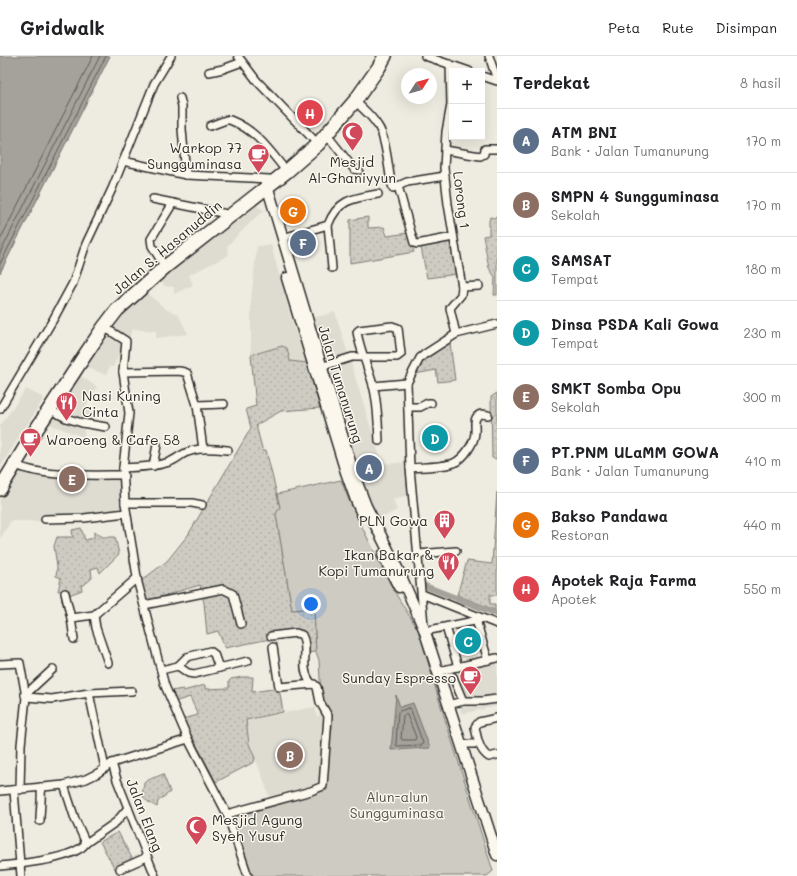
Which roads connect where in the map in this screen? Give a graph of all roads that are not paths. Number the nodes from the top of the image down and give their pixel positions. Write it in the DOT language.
graph roads {
  1 [pos="171,56"];
  2 [pos="380,56"];
  3 [pos="384,56"];
  4 [pos="425,56"];
  5 [pos="489,56"];
  6 [pos="240,59"];
  7 [pos="450,64"];
  8 [pos="461,68"];
  9 [pos="208,72"];
  10 [pos="485,77"];
  11 [pos="497,80"];
  12 [pos="180,98"];
  13 [pos="355,101"];
  14 [pos="210,126"];
  15 [pos="327,135"];
  16 [pos="313,139"];
  17 [pos="497,149"];
  18 [pos="445,150"];
  19 [pos="123,161"];
  20 [pos="283,167"];
  21 [pos="359,170"];
  22 [pos="186,175"];
  23 [pos="445,176"];
  24 [pos="264,185"];
  25 [pos="398,186"];
  26 [pos="378,194"];
  27 [pos="153,199"];
  28 [pos="173,203"];
  29 [pos="227,214"];
  30 [pos="328,225"];
  31 [pos="453,237"];
  32 [pos="282,238"];
  33 [pos="163,264"];
  34 [pos="332,268"];
  35 [pos="479,286"];
  36 [pos="462,287"];
  37 [pos="497,324"];
  38 [pos="104,326"];
  39 [pos="456,334"];
  40 [pos="364,357"];
  41 [pos="318,368"];
  42 [pos="123,372"];
  43 [pos="407,383"];
  44 [pos="373,386"];
  45 [pos="432,403"];
  46 [pos="224,404"];
  47 [pos="197,405"];
  48 [pos="408,407"];
  49 [pos="0,409"];
  50 [pos="47,409"];
  51 [pos="488,415"];
  52 [pos="106,427"];
  53 [pos="378,441"];
  54 [pos="157,445"];
  55 [pos="203,450"];
  56 [pos="228,450"];
  57 [pos="12,464"];
  58 [pos="153,466"];
  59 [pos="410,468"];
  60 [pos="124,472"];
  61 [pos="0,480"];
  62 [pos="125,503"];
  63 [pos="202,505"];
  64 [pos="126,513"];
  65 [pos="44,520"];
  66 [pos="456,551"];
  67 [pos="418,554"];
  68 [pos="138,583"];
  69 [pos="66,593"];
  70 [pos="422,594"];
  71 [pos="144,605"];
  72 [pos="71,618"];
  73 [pos="95,622"];
  74 [pos="241,624"];
  75 [pos="497,624"];
  76 [pos="446,627"];
  77 [pos="425,630"];
  78 [pos="271,636"];
  79 [pos="74,639"];
  80 [pos="273,647"];
  81 [pos="497,658"];
  82 [pos="488,660"];
  83 [pos="248,661"];
  84 [pos="108,663"];
  85 [pos="0,664"];
  86 [pos="178,666"];
  87 [pos="458,667"];
  88 [pos="219,668"];
  89 [pos="53,669"];
  90 [pos="161,670"];
  91 [pos="440,675"];
  92 [pos="312,684"];
  93 [pos="132,691"];
  94 [pos="89,693"];
  95 [pos="25,694"];
  96 [pos="497,699"];
  97 [pos="463,701"];
  98 [pos="448,704"];
  99 [pos="497,718"];
  100 [pos="188,739"];
  101 [pos="460,744"];
  102 [pos="479,744"];
  103 [pos="497,755"];
  104 [pos="112,763"];
  105 [pos="105,768"];
  106 [pos="64,784"];
  107 [pos="41,787"];
  108 [pos="17,790"];
  109 [pos="0,791"];
  110 [pos="128,808"];
  111 [pos="227,814"];
  112 [pos="40,821"];
  113 [pos="86,843"];
  114 [pos="497,855"];
  115 [pos="147,857"];
  116 [pos="21,864"];
  117 [pos="0,866"];
  118 [pos="120,869"];
  119 [pos="21,876"];
  120 [pos="155,876"];
  121 [pos="248,876"];
  1 -- 19 [label="street"];
  2 -- 16 [label="highway, Jalan S. Hasanuddin"];
  3 -- 13 [label="highway, Jalan S. Hasanuddin"];
  4 -- 7 [label="street"];
  5 -- 11 [label="street"];
  6 -- 9 [label="street"];
  6 -- 16 [label="street"];
  7 -- 8 [label="street"];
  7 -- 18 [label="street, Lorong 1"];
  10 -- 11 [label="street"];
  12 -- 22 [label="street"];
  13 -- 15 [label="highway, Jalan S. Hasanuddin"];
  13 -- 25 [label="street"];
  14 -- 20 [label="street"];
  15 -- 21 [label="street"];
  15 -- 24 [label="highway, Jalan S. Hasanuddin"];
  16 -- 20 [label="highway, Jalan S. Hasanuddin"];
  17 -- 18 [label="street"];
  18 -- 23 [label="street, Lorong 1"];
  19 -- 22 [label="street"];
  19 -- 49 [label="street"];
  20 -- 24 [label="highway, Jalan S. Hasanuddin"];
  22 -- 24 [label="street"];
  23 -- 25 [label="street"];
  23 -- 31 [label="street, Lorong 1"];
  24 -- 29 [label="highway, Jalan S. Hasanuddin"];
  24 -- 32 [label="street, Jalan Tumanurung"];
  24 -- 38 [label="highway, Jalan S. Hasanuddin"];
  24 -- 41 [label="street, Jalan Tumanurung"];
  25 -- 31 [label="street"];
  26 -- 30 [label="street"];
  27 -- 28 [label="street"];
  28 -- 29 [label="street"];
  28 -- 33 [label="street"];
  29 -- 33 [label="highway, Jalan S. Hasanuddin"];
  30 -- 32 [label="street"];
  30 -- 34 [label="street"];
  31 -- 36 [label="street, Lorong 1"];
  32 -- 41 [label="street, Jalan Tumanurung"];
  33 -- 50 [label="highway, Jalan S. Hasanuddin"];
  35 -- 36 [label="street"];
  36 -- 39 [label="street"];
  37 -- 39 [label="street, Jalan Tumanurung"];
  38 -- 42 [label="street"];
  38 -- 50 [label="highway, Jalan S. Hasanuddin"];
  39 -- 43 [label="street, Jalan Tumanurung"];
  40 -- 40 [label="street"];
  40 -- 41 [label="street"];
  40 -- 44 [label="street"];
  41 -- 77 [label="street, Jalan Tumanurung"];
  42 -- 47 [label="street"];
  42 -- 60 [label="street"];
  43 -- 44 [label="street"];
  43 -- 48 [label="street, Jalan Tumanurung"];
  44 -- 53 [label="street"];
  45 -- 48 [label="street"];
  46 -- 47 [label="street"];
  47 -- 55 [label="street"];
  48 -- 59 [label="street, Jalan Tumanurung"];
  50 -- 52 [label="street"];
  50 -- 57 [label="highway, Jalan S. Hasanuddin"];
  51 -- 59 [label="street"];
  54 -- 58 [label="street"];
  55 -- 56 [label="street"];
  55 -- 58 [label="street"];
  57 -- 60 [label="street"];
  57 -- 61 [label="highway, Jalan S. Hasanuddin"];
  58 -- 60 [label="street"];
  59 -- 67 [label="street, Jalan Tumanurung"];
  60 -- 62 [label="street"];
  62 -- 63 [label="street"];
  62 -- 64 [label="street"];
  64 -- 65 [label="street"];
  64 -- 68 [label="street"];
  66 -- 67 [label="street"];
  67 -- 70 [label="street, Jalan Tumanurung"];
  68 -- 71 [label="street"];
  68 -- 73 [label="street"];
  69 -- 72 [label="street"];
  70 -- 75 [label="street"];
  70 -- 77 [label="street, Jalan Tumanurung"];
  71 -- 74 [label="street"];
  71 -- 90 [label="street"];
  72 -- 73 [label="street"];
  72 -- 79 [label="street"];
  73 -- 84 [label="street"];
  76 -- 77 [label="street"];
  76 -- 82 [label="street"];
  76 -- 87 [label="street"];
  77 -- 91 [label="street, Jalan Tumanurung"];
  78 -- 92 [label="street"];
  80 -- 92 [label="street"];
  81 -- 82 [label="street"];
  82 -- 87 [label="street"];
  83 -- 88 [label="street"];
  85 -- 95 [label="street"];
  86 -- 88 [label="street"];
  86 -- 88 [label="street"];
  86 -- 90 [label="street"];
  87 -- 91 [label="street"];
  89 -- 95 [label="street"];
  90 -- 100 [label="street"];
  91 -- 97 [label="street"];
  91 -- 98 [label="street, Jalan Tumanurung"];
  92 -- 111 [label="street"];
  93 -- 94 [label="street"];
  94 -- 95 [label="street"];
  94 -- 105 [label="street"];
  95 -- 108 [label="street"];
  96 -- 97 [label="street"];
  97 -- 98 [label="street"];
  98 -- 101 [label="street, Jalan Tumanurung"];
  99 -- 102 [label="street"];
  100 -- 104 [label="street"];
  100 -- 111 [label="street"];
  101 -- 102 [label="street"];
  101 -- 114 [label="street, Jalan Tumanurung"];
  102 -- 103 [label="street"];
  104 -- 105 [label="street"];
  104 -- 110 [label="street, Jalan Elang"];
  105 -- 106 [label="street"];
  106 -- 107 [label="street"];
  106 -- 113 [label="street"];
  107 -- 108 [label="street"];
  107 -- 112 [label="street"];
  108 -- 109 [label="street"];
  108 -- 116 [label="street"];
  110 -- 113 [label="street"];
  110 -- 115 [label="street, Jalan Elang"];
  111 -- 121 [label="street"];
  113 -- 116 [label="street"];
  115 -- 118 [label="street"];
  115 -- 120 [label="street, Jalan Elang"];
  116 -- 117 [label="street"];
  116 -- 119 [label="street"];
}
